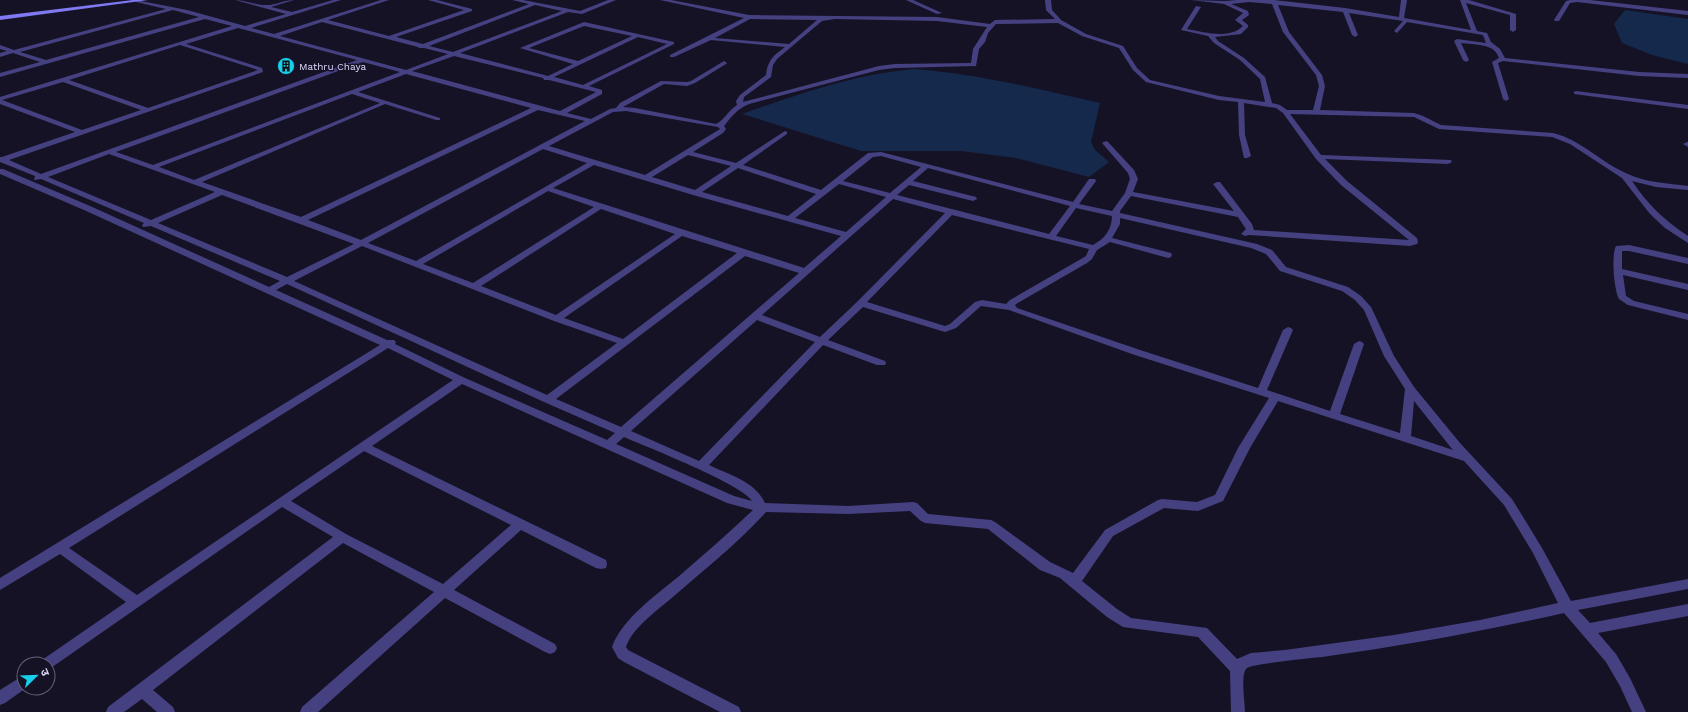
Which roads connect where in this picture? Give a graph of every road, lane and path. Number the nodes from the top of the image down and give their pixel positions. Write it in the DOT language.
graph roads {
  1 [pos="127,0"];
  2 [pos="142,0"];
  3 [pos="238,0"];
  4 [pos="290,0"];
  5 [pos="338,0"];
  6 [pos="386,0"];
  7 [pos="431,0"];
  8 [pos="515,0"];
  9 [pos="595,0"];
  10 [pos="613,0"];
  11 [pos="663,0"];
  12 [pos="909,0"];
  13 [pos="1048,0"];
  14 [pos="1194,0"];
  15 [pos="1249,0"];
  16 [pos="1404,0"];
  17 [pos="1463,0"];
  18 [pos="1577,0"];
  19 [pos="607,2"];
  20 [pos="1274,2"];
  21 [pos="1225,3"];
  22 [pos="534,4"];
  23 [pos="266,7"];
  24 [pos="1198,7"];
  25 [pos="174,9"];
  26 [pos="1344,10"];
  27 [pos="567,11"];
  28 [pos="1688,13"];
  29 [pos="292,14"];
  30 [pos="939,14"];
  31 [pos="0,17"];
  32 [pos="205,17"];
  33 [pos="749,17"];
  34 [pos="824,18"];
  35 [pos="1404,19"];
  36 [pos="321,20"];
  37 [pos="1557,20"];
  38 [pos="1059,21"];
  39 [pos="237,26"];
  40 [pos="991,26"];
  41 [pos="245,28"];
  42 [pos="1513,30"];
  43 [pos="1474,31"];
  44 [pos="1397,32"];
  45 [pos="1355,35"];
  46 [pos="273,36"];
  47 [pos="636,36"];
  48 [pos="1211,36"];
  49 [pos="712,37"];
  50 [pos="388,38"];
  51 [pos="178,43"];
  52 [pos="791,46"];
  53 [pos="421,47"];
  54 [pos="1495,47"];
  55 [pos="0,48"];
  56 [pos="12,52"];
  57 [pos="451,54"];
  58 [pos="0,55"];
  59 [pos="672,56"];
  60 [pos="1502,59"];
  61 [pos="363,60"];
  62 [pos="1466,60"];
  63 [pos="47,62"];
  64 [pos="578,63"];
  65 [pos="724,63"];
  66 [pos="405,72"];
  67 [pos="0,75"];
  68 [pos="1688,76"];
  69 [pos="546,79"];
  70 [pos="61,80"];
  71 [pos="583,87"];
  72 [pos="351,92"];
  73 [pos="1576,93"];
  74 [pos="0,99"];
  75 [pos="1506,99"];
  76 [pos="1241,101"];
  77 [pos="0,102"];
  78 [pos="384,102"];
  79 [pos="1269,104"];
  80 [pos="740,105"];
  81 [pos="538,107"];
  82 [pos="1688,107"];
  83 [pos="618,109"];
  84 [pos="148,110"];
  85 [pos="1285,112"];
  86 [pos="1316,112"];
  87 [pos="561,113"];
  88 [pos="438,119"];
  89 [pos="592,121"];
  90 [pos="720,125"];
  91 [pos="83,132"];
  92 [pos="786,133"];
  93 [pos="1106,143"];
  94 [pos="543,148"];
  95 [pos="110,152"];
  96 [pos="688,153"];
  97 [pos="1246,156"];
  98 [pos="1319,157"];
  99 [pos="1,160"];
  100 [pos="593,162"];
  101 [pos="1448,162"];
  102 [pos="737,165"];
  103 [pos="926,166"];
  104 [pos="154,168"];
  105 [pos="0,172"];
  106 [pos="41,176"];
  107 [pos="1625,176"];
  108 [pos="646,178"];
  109 [pos="836,181"];
  110 [pos="1092,181"];
  111 [pos="25,182"];
  112 [pos="195,182"];
  113 [pos="907,182"];
  114 [pos="1217,184"];
  115 [pos="548,188"];
  116 [pos="1688,188"];
  117 [pos="222,192"];
  118 [pos="696,193"];
  119 [pos="821,193"];
  120 [pos="1129,193"];
  121 [pos="890,196"];
  122 [pos="974,199"];
  123 [pos="1075,205"];
  124 [pos="601,206"];
  125 [pos="950,212"];
  126 [pos="1115,214"];
  127 [pos="1240,216"];
  128 [pos="789,218"];
  129 [pos="301,220"];
  130 [pos="150,223"];
  131 [pos="134,230"];
  132 [pos="1249,232"];
  133 [pos="681,233"];
  134 [pos="848,235"];
  135 [pos="1051,237"];
  136 [pos="1108,239"];
  137 [pos="1688,240"];
  138 [pos="1235,242"];
  139 [pos="362,243"];
  140 [pos="1094,248"];
  141 [pos="743,253"];
  142 [pos="1168,255"];
  143 [pos="1688,261"];
  144 [pos="416,265"];
  145 [pos="1618,271"];
  146 [pos="806,272"];
  147 [pos="287,281"];
  148 [pos="474,287"];
  149 [pos="1688,287"];
  150 [pos="269,290"];
  151 [pos="861,303"];
  152 [pos="1010,308"];
  153 [pos="755,316"];
  154 [pos="1688,317"];
  155 [pos="557,319"];
  156 [pos="1288,330"];
  157 [pos="403,335"];
  158 [pos="822,340"];
  159 [pos="623,342"];
  160 [pos="388,344"];
  161 [pos="1359,344"];
  162 [pos="881,363"];
  163 [pos="461,380"];
  164 [pos="1410,389"];
  165 [pos="1261,392"];
  166 [pos="1275,396"];
  167 [pos="548,400"];
  168 [pos="1334,415"];
  169 [pos="623,432"];
  170 [pos="1405,439"];
  171 [pos="363,446"];
  172 [pos="608,446"];
  173 [pos="1470,460"];
  174 [pos="701,466"];
  175 [pos="282,501"];
  176 [pos="761,507"];
  177 [pos="519,525"];
  178 [pos="342,537"];
  179 [pos="60,548"];
  180 [pos="601,564"];
  181 [pos="1074,582"];
  182 [pos="0,584"];
  183 [pos="1688,584"];
  184 [pos="443,592"];
  185 [pos="136,602"];
  186 [pos="1567,607"];
  187 [pos="1688,610"];
  188 [pos="1587,629"];
  189 [pos="550,648"];
  190 [pos="56,658"];
  191 [pos="1237,669"];
  192 [pos="16,687"];
  193 [pos="142,690"];
  194 [pos="0,698"];
  195 [pos="114,712"];
  196 [pos="168,712"];
  197 [pos="308,712"];
  198 [pos="734,712"];
  199 [pos="1238,712"];
  200 [pos="1639,712"];
  1 -- 31 [label="street"];
  2 -- 25 [label="street"];
  2 -- 31 [label="street"];
  3 -- 23 [label="street"];
  4 -- 23 [label="street"];
  5 -- 29 [label="street"];
  6 -- 36 [label="street"];
  7 -- 50 [label="street"];
  8 -- 22 [label="street"];
  9 -- 19 [label="street"];
  10 -- 19 [label="street"];
  11 -- 33 [label="street"];
  12 -- 30 [label="street"];
  13 -- 38 [label="street"];
  14 -- 21 [label="street"];
  15 -- 20 [label="street"];
  15 -- 21 [label="street"];
  16 -- 35 [label="street"];
  17 -- 42 [label="street"];
  17 -- 43 [label="street"];
  18 -- 28 [label="street"];
  18 -- 37 [label="street"];
  19 -- 27 [label="street"];
  20 -- 26 [label="street"];
  20 -- 86 [label="street"];
  21 -- 48 [label="street"];
  22 -- 27 [label="street"];
  22 -- 53 [label="street"];
  23 -- 29 [label="street"];
  24 -- 48 [label="street"];
  25 -- 32 [label="street"];
  25 -- 56 [label="street"];
  26 -- 35 [label="street"];
  26 -- 45 [label="street"];
  27 -- 57 [label="street"];
  29 -- 41 [label="street"];
  32 -- 39 [label="street"];
  32 -- 63 [label="street"];
  33 -- 34 [label="street"];
  33 -- 49 [label="street"];
  34 -- 40 [label="street"];
  34 -- 52 [label="street"];
  35 -- 43 [label="street"];
  35 -- 44 [label="street"];
  36 -- 46 [label="street"];
  36 -- 50 [label="street"];
  38 -- 40 [label="street"];
  38 -- 76 [label="street"];
  39 -- 41 [label="street"];
  39 -- 51 [label="street"];
  40 -- 80 [label="street"];
  41 -- 46 [label="street"];
  43 -- 54 [label="street"];
  46 -- 61 [label="street"];
  47 -- 64 [label="street"];
  47 -- 64 [label="street"];
  47 -- 71 [label="street"];
  48 -- 79 [label="street"];
  49 -- 52 [label="street"];
  49 -- 59 [label="street"];
  50 -- 53 [label="street"];
  51 -- 70 [label="street"];
  51 -- 84 [label="street"];
  52 -- 80 [label="street"];
  53 -- 57 [label="street"];
  54 -- 60 [label="street"];
  54 -- 62 [label="street"];
  55 -- 56 [label="street"];
  56 -- 58 [label="street"];
  56 -- 63 [label="street"];
  57 -- 66 [label="street"];
  57 -- 69 [label="street"];
  60 -- 68 [label="street"];
  60 -- 75 [label="street"];
  61 -- 66 [label="street"];
  61 -- 95 [label="street"];
  63 -- 67 [label="street"];
  64 -- 69 [label="street"];
  65 -- 83 [label="street"];
  66 -- 72 [label="street"];
  66 -- 81 [label="street"];
  69 -- 71 [label="street"];
  70 -- 74 [label="street"];
  70 -- 84 [label="street"];
  71 -- 87 [label="street"];
  72 -- 78 [label="street"];
  72 -- 104 [label="street"];
  73 -- 82 [label="street"];
  76 -- 79 [label="street"];
  76 -- 97 [label="street"];
  77 -- 91 [label="street"];
  78 -- 88 [label="street"];
  78 -- 112 [label="street"];
  79 -- 85 [label="street"];
  80 -- 90 [label="street"];
  81 -- 87 [label="street"];
  81 -- 129 [label="street"];
  83 -- 89 [label="street"];
  83 -- 90 [label="street"];
  84 -- 91 [label="street"];
  85 -- 86 [label="street"];
  85 -- 98 [label="street"];
  86 -- 107 [label="street"];
  87 -- 89 [label="street"];
  89 -- 94 [label="street"];
  90 -- 96 [label="street"];
  91 -- 99 [label="street"];
  92 -- 102 [label="street"];
  93 -- 120 [label="street"];
  94 -- 100 [label="street"];
  94 -- 139 [label="street"];
  95 -- 104 [label="street"];
  95 -- 106 [label="street"];
  96 -- 102 [label="street"];
  96 -- 108 [label="street"];
  98 -- 101 [label="street"];
  98 -- 132 [label="street"];
  99 -- 106 [label="street"];
  100 -- 108 [label="street"];
  100 -- 115 [label="street"];
  102 -- 118 [label="street"];
  102 -- 119 [label="street"];
  103 -- 109 [label="street"];
  103 -- 113 [label="street"];
  103 -- 123 [label="street"];
  104 -- 112 [label="street"];
  105 -- 111 [label="street"];
  106 -- 111 [label="street"];
  106 -- 130 [label="street"];
  107 -- 116 [label="street"];
  107 -- 137 [label="street"];
  108 -- 118 [label="street"];
  109 -- 119 [label="street"];
  109 -- 121 [label="street"];
  110 -- 123 [label="street"];
  111 -- 131 [label="street"];
  112 -- 117 [label="street"];
  113 -- 121 [label="street"];
  113 -- 122 [label="street"];
  114 -- 127 [label="street"];
  115 -- 124 [label="street"];
  115 -- 144 [label="street"];
  117 -- 129 [label="street"];
  117 -- 130 [label="street"];
  118 -- 128 [label="street"];
  119 -- 128 [label="street"];
  120 -- 126 [label="street"];
  120 -- 127 [label="street"];
  121 -- 125 [label="street"];
  121 -- 134 [label="street"];
  123 -- 126 [label="street"];
  123 -- 135 [label="street"];
  124 -- 133 [label="street"];
  124 -- 148 [label="street"];
  125 -- 135 [label="street"];
  125 -- 151 [label="street"];
  126 -- 136 [label="street"];
  126 -- 138 [label="street"];
  127 -- 132 [label="street"];
  128 -- 134 [label="street"];
  129 -- 139 [label="street"];
  130 -- 131 [label="street"];
  130 -- 147 [label="street"];
  131 -- 150 [label="street"];
  132 -- 138 [label="street"];
  133 -- 141 [label="street"];
  133 -- 155 [label="street"];
  134 -- 146 [label="street"];
  135 -- 140 [label="street"];
  136 -- 140 [label="street"];
  136 -- 142 [label="street"];
  138 -- 164 [label="street"];
  139 -- 144 [label="street"];
  139 -- 147 [label="street"];
  140 -- 152 [label="street"];
  141 -- 146 [label="street"];
  141 -- 159 [label="street"];
  143 -- 145 [label="street"];
  144 -- 148 [label="street"];
  145 -- 149 [label="street"];
  145 -- 154 [label="street"];
  146 -- 153 [label="street"];
  147 -- 150 [label="street"];
  147 -- 157 [label="street"];
  148 -- 155 [label="street"];
  150 -- 160 [label="street"];
  151 -- 152 [label="street"];
  151 -- 158 [label="street"];
  152 -- 165 [label="street"];
  153 -- 158 [label="street"];
  153 -- 169 [label="street"];
  155 -- 159 [label="street"];
  156 -- 165 [label="street"];
  157 -- 160 [label="street"];
  157 -- 167 [label="street"];
  158 -- 162 [label="street"];
  158 -- 174 [label="street"];
  159 -- 167 [label="street"];
  160 -- 163 [label="street"];
  160 -- 179 [label="street"];
  161 -- 168 [label="street"];
  163 -- 171 [label="street"];
  163 -- 172 [label="street"];
  164 -- 170 [label="street"];
  164 -- 173 [label="street"];
  165 -- 166 [label="street"];
  166 -- 168 [label="street"];
  166 -- 181 [label="street"];
  167 -- 169 [label="street"];
  168 -- 170 [label="street"];
  169 -- 172 [label="street"];
  169 -- 174 [label="street"];
  170 -- 173 [label="street"];
  171 -- 175 [label="street"];
  171 -- 177 [label="street"];
  172 -- 176 [label="street"];
  173 -- 186 [label="street"];
  174 -- 176 [label="street"];
  175 -- 178 [label="street"];
  175 -- 185 [label="street"];
  176 -- 181 [label="street"];
  176 -- 198 [label="street"];
  177 -- 180 [label="street"];
  177 -- 184 [label="street"];
  178 -- 184 [label="street"];
  178 -- 193 [label="street"];
  179 -- 182 [label="street"];
  179 -- 185 [label="street"];
  181 -- 191 [label="street"];
  183 -- 186 [label="street"];
  184 -- 189 [label="street"];
  184 -- 197 [label="street"];
  185 -- 190 [label="street"];
  186 -- 188 [label="street"];
  186 -- 191 [label="street"];
  187 -- 188 [label="street"];
  188 -- 200 [label="street"];
  191 -- 199 [label="street"];
  192 -- 194 [label="street"];
  193 -- 195 [label="street"];
  193 -- 196 [label="street"];
}
